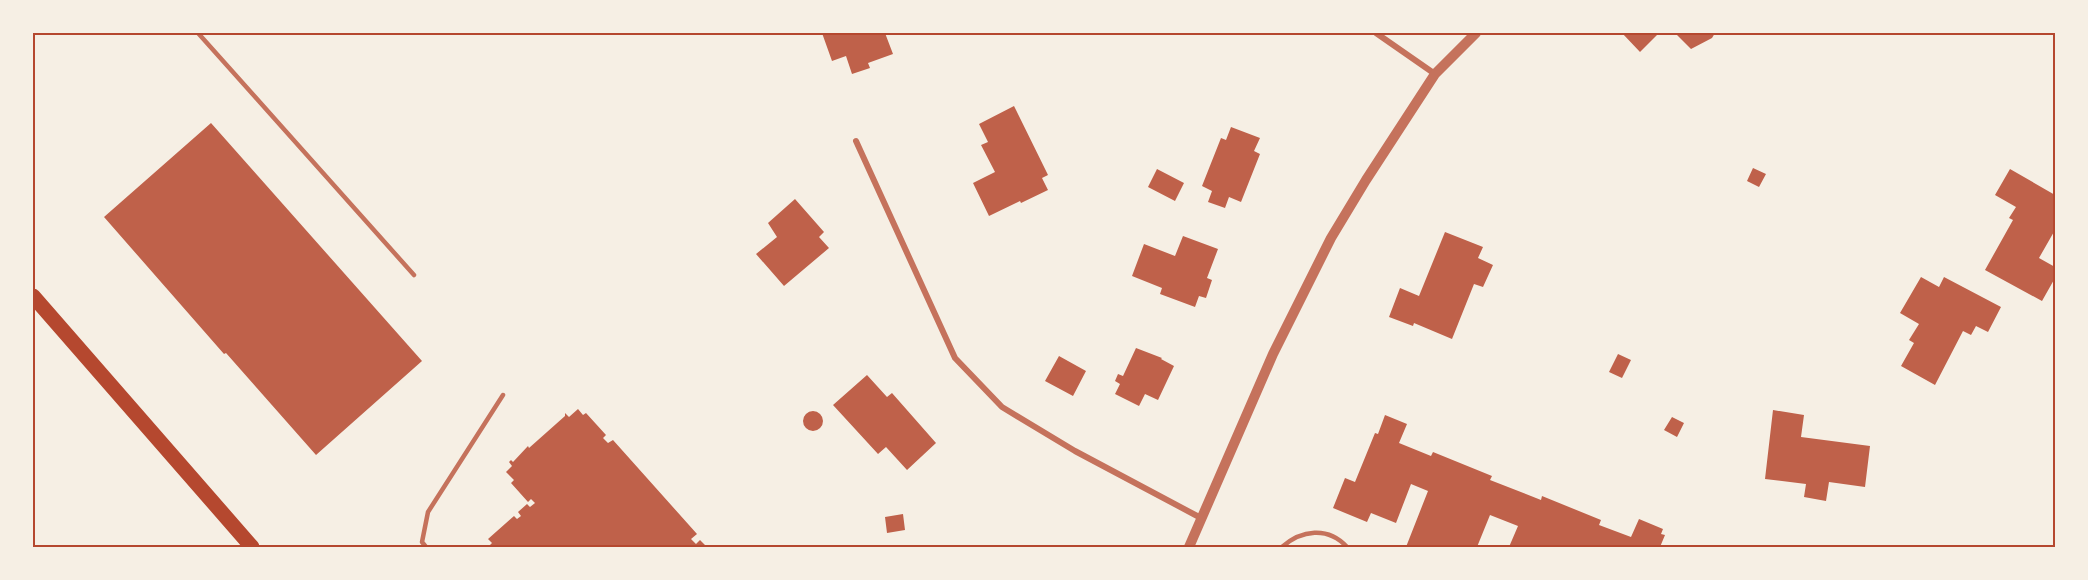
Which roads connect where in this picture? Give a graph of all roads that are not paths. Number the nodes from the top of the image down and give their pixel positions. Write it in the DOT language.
graph roads {
  1 [pos="198,33"];
  2 [pos="1377,33"];
  3 [pos="1476,33"];
  4 [pos="1435,75"];
  5 [pos="856,141"];
  6 [pos="414,275"];
  7 [pos="33,296"];
  8 [pos="503,395"];
  9 [pos="1201,518"];
  10 [pos="252,547"];
  11 [pos="426,547"];
  12 [pos="1189,547"];
  13 [pos="1282,547"];
  14 [pos="1347,547"];
  1 -- 6 [label="lane"];
  2 -- 4 [label="street"];
  3 -- 4 [label="street"];
  4 -- 9 [label="street"];
  5 -- 9 [label="street"];
  7 -- 10 [label="main road"];
  8 -- 11 [label="lane"];
  9 -- 12 [label="street"];
  13 -- 14 [label="lane"];
}
